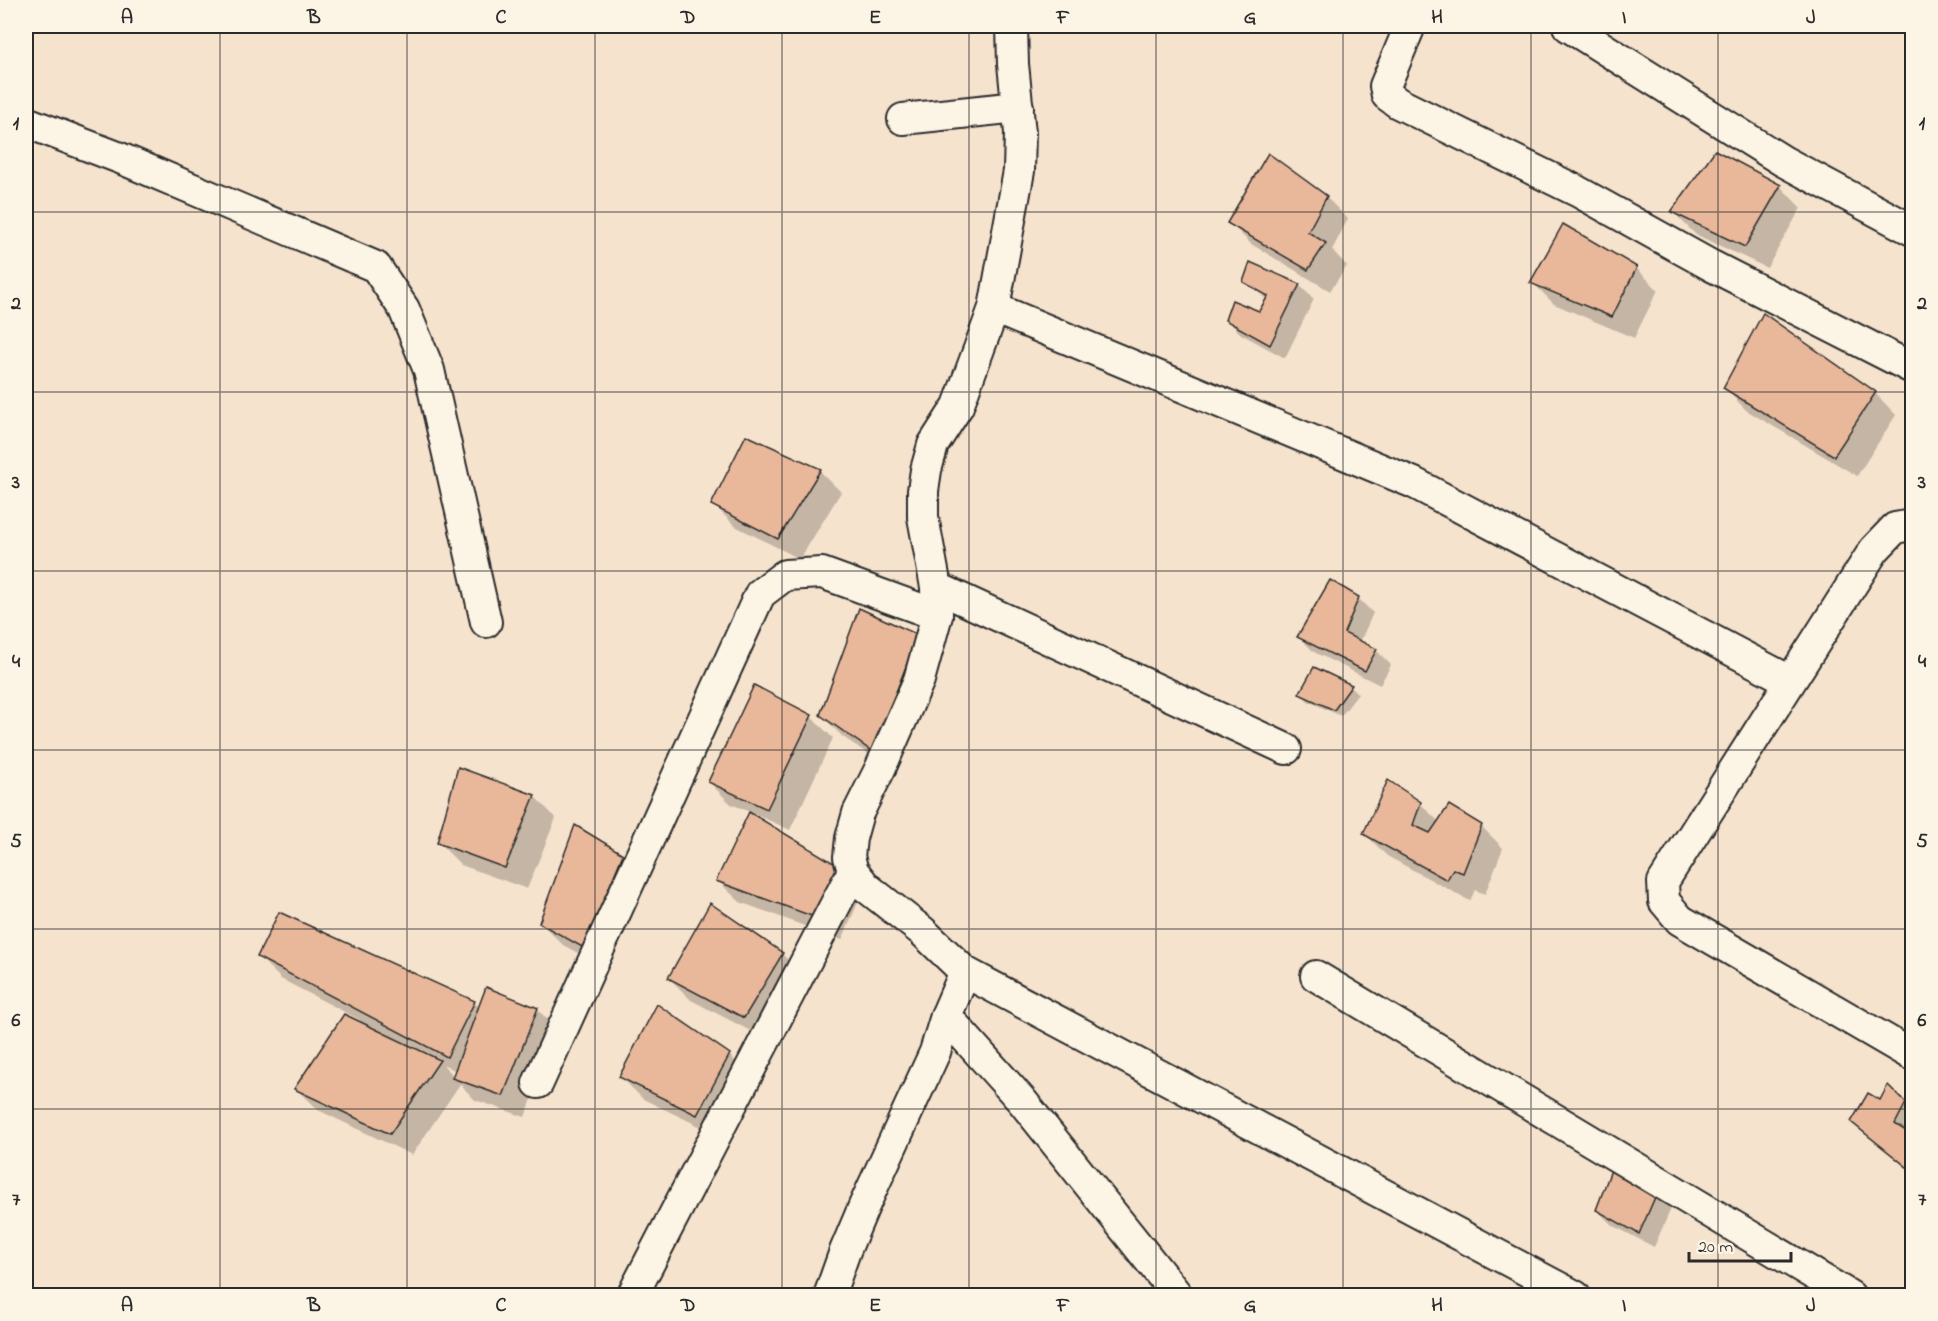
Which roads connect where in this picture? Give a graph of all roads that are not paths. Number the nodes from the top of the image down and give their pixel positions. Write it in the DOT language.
graph roads {
  1 [pos="1012,26"];
  2 [pos="1410,26"];
  3 [pos="1568,26"];
  4 [pos="1018,107"];
  5 [pos="903,119"];
  6 [pos="26,122"];
  7 [pos="1912,230"];
  8 [pos="994,308"];
  9 [pos="1912,368"];
  10 [pos="1912,525"];
  11 [pos="937,601"];
  12 [pos="486,622"];
  13 [pos="1790,681"];
  14 [pos="1286,748"];
  15 [pos="853,871"];
  16 [pos="965,972"];
  17 [pos="1316,976"];
  18 [pos="946,1016"];
  19 [pos="1912,1055"];
  20 [pos="538,1083"];
  21 [pos="632,1296"];
  22 [pos="829,1296"];
  23 [pos="1178,1296"];
  24 [pos="1575,1296"];
  25 [pos="1850,1296"];
  1 -- 4 [label="street"];
  2 -- 9 [label="street"];
  3 -- 7 [label="street"];
  4 -- 5 [label="street"];
  4 -- 8 [label="street"];
  6 -- 12 [label="street"];
  8 -- 11 [label="street"];
  8 -- 13 [label="street"];
  10 -- 13 [label="street"];
  11 -- 14 [label="street"];
  11 -- 15 [label="street"];
  11 -- 20 [label="street"];
  13 -- 19 [label="street"];
  15 -- 16 [label="street"];
  15 -- 21 [label="street"];
  16 -- 18 [label="street"];
  16 -- 24 [label="street"];
  17 -- 25 [label="street"];
  18 -- 22 [label="street"];
  18 -- 23 [label="street"];
}
